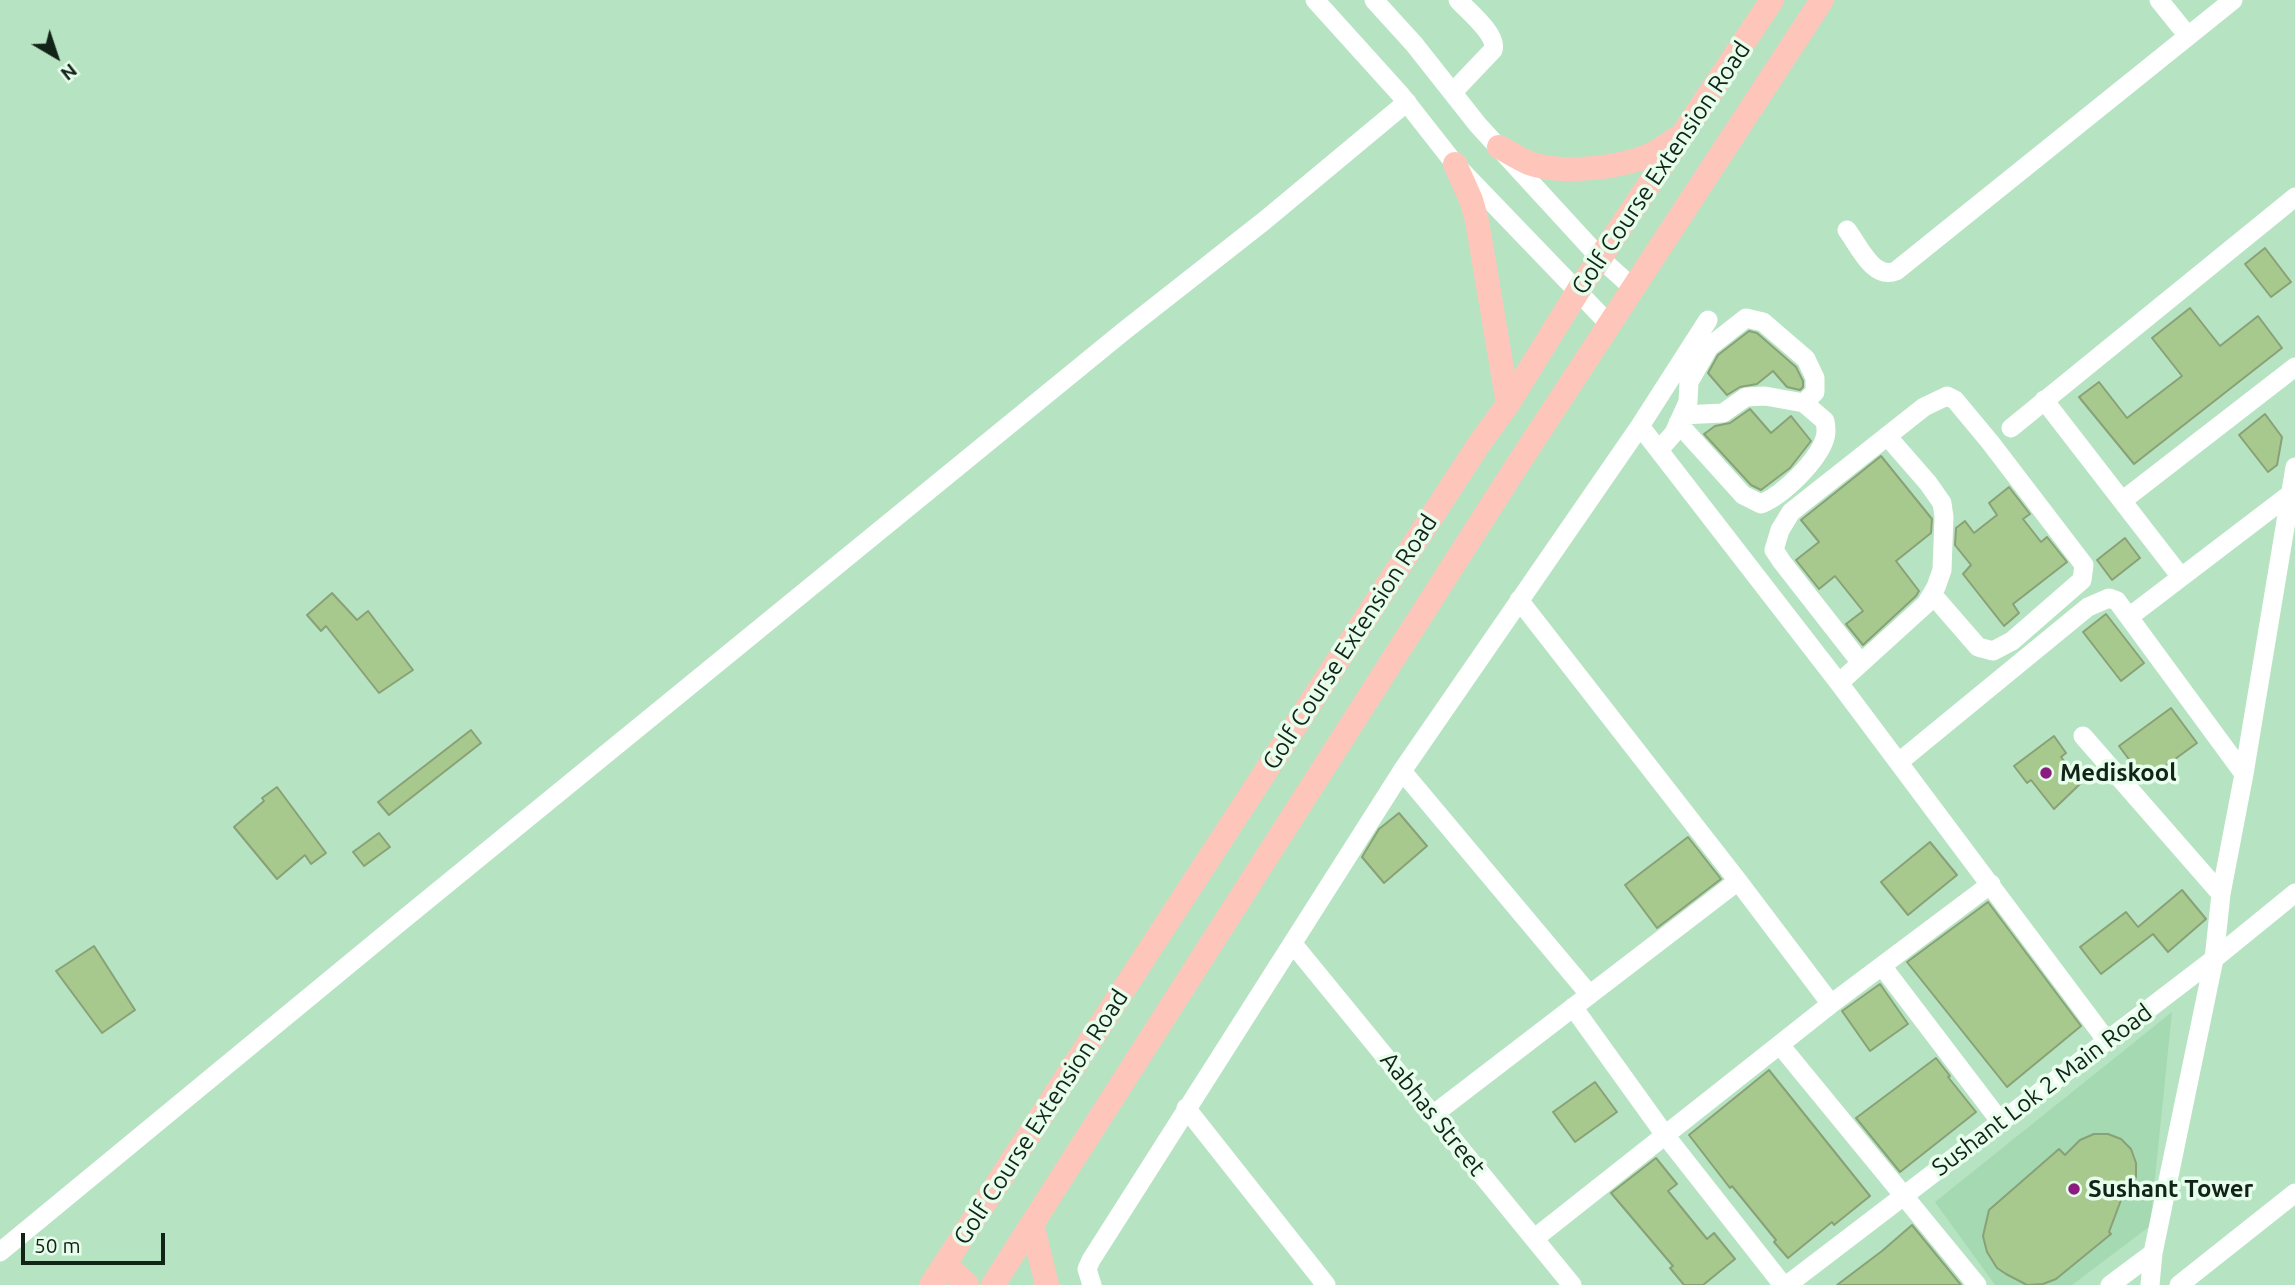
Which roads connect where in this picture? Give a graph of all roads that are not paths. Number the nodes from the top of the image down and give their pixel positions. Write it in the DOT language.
graph roads {
  1 [pos="1315,0"];
  2 [pos="1374,0"];
  3 [pos="1458,0"];
  4 [pos="1772,0"];
  5 [pos="1822,0"];
  6 [pos="2159,0"];
  7 [pos="2233,0"];
  8 [pos="2188,36"];
  9 [pos="1453,92"];
  10 [pos="1407,102"];
  11 [pos="1686,131"];
  12 [pos="1500,147"];
  13 [pos="1455,164"];
  14 [pos="2295,197"];
  15 [pos="1847,229"];
  16 [pos="1601,259"];
  17 [pos="1633,288"];
  18 [pos="1578,291"];
  19 [pos="1707,320"];
  20 [pos="1609,324"];
  21 [pos="2295,367"];
  22 [pos="2044,400"];
  23 [pos="1804,403"];
  24 [pos="1508,404"];
  25 [pos="1680,419"];
  26 [pos="1640,426"];
  27 [pos="2011,428"];
  28 [pos="1887,436"];
  29 [pos="1659,450"];
  30 [pos="2295,467"];
  31 [pos="2289,495"];
  32 [pos="2122,501"];
  33 [pos="2181,577"];
  34 [pos="1932,594"];
  35 [pos="1519,600"];
  36 [pos="2129,617"];
  37 [pos="1861,663"];
  38 [pos="1839,683"];
  39 [pos="2083,736"];
  40 [pos="1899,762"];
  41 [pos="1402,771"];
  42 [pos="2244,774"];
  43 [pos="1738,881"];
  44 [pos="1991,884"];
  45 [pos="2295,892"];
  46 [pos="2221,894"];
  47 [pos="1293,944"];
  48 [pos="2214,959"];
  49 [pos="1882,966"];
  50 [pos="1589,995"];
  51 [pos="1831,1004"];
  52 [pos="1573,1007"];
  53 [pos="2107,1041"];
  54 [pos="1780,1045"];
  55 [pos="1186,1108"];
  56 [pos="1434,1114"];
  57 [pos="2000,1121"];
  58 [pos="1665,1135"];
  59 [pos="2295,1193"];
  60 [pos="1903,1196"];
  61 [pos="1032,1224"];
  62 [pos="1535,1238"];
  63 [pos="0,1252"];
  64 [pos="2153,1253"];
  65 [pos="946,1264"];
  66 [pos="1807,1279"];
  67 [pos="2191,1281"];
  68 [pos="931,1285"];
  69 [pos="967,1285"];
  70 [pos="993,1285"];
  71 [pos="1047,1285"];
  72 [pos="1092,1285"];
  73 [pos="1326,1285"];
  74 [pos="1572,1285"];
  75 [pos="1785,1285"];
  76 [pos="1977,1285"];
  77 [pos="2110,1285"];
  78 [pos="2150,1285"];
  1 -- 10 [label="street"];
  2 -- 9 [label="street"];
  3 -- 9 [label="street"];
  4 -- 11 [label="main road, Golf Course Extension Road"];
  5 -- 17 [label="main road, Golf Course Extension Road"];
  6 -- 8 [label="street"];
  7 -- 8 [label="street"];
  8 -- 15 [label="street"];
  9 -- 12 [label="street"];
  10 -- 13 [label="street"];
  10 -- 63 [label="street"];
  11 -- 12 [label="main road"];
  11 -- 16 [label="main road, Golf Course Extension Road"];
  12 -- 16 [label="street"];
  13 -- 18 [label="street"];
  13 -- 24 [label="main road"];
  14 -- 22 [label="street"];
  16 -- 17 [label="street"];
  16 -- 18 [label="main road, Golf Course Extension Road"];
  17 -- 20 [label="main road, Golf Course Extension Road"];
  18 -- 20 [label="street"];
  18 -- 24 [label="main road, Golf Course Extension Road"];
  19 -- 26 [label="street"];
  20 -- 61 [label="main road, Golf Course Extension Road"];
  21 -- 32 [label="street"];
  22 -- 27 [label="street"];
  22 -- 32 [label="street"];
  23 -- 25 [label="street"];
  23 -- 25 [label="street"];
  23 -- 25 [label="street"];
  24 -- 65 [label="main road, Golf Course Extension Road"];
  25 -- 29 [label="street"];
  26 -- 29 [label="street"];
  26 -- 35 [label="street"];
  28 -- 34 [label="street"];
  28 -- 34 [label="street"];
  28 -- 37 [label="street"];
  29 -- 38 [label="street"];
  30 -- 31 [label="street"];
  31 -- 33 [label="street"];
  31 -- 42 [label="street"];
  32 -- 33 [label="street"];
  33 -- 36 [label="street"];
  34 -- 37 [label="street"];
  35 -- 41 [label="street"];
  35 -- 43 [label="street"];
  36 -- 40 [label="street"];
  36 -- 42 [label="street"];
  37 -- 38 [label="street"];
  38 -- 40 [label="street"];
  39 -- 46 [label="street"];
  40 -- 44 [label="street"];
  41 -- 47 [label="street"];
  41 -- 50 [label="street"];
  42 -- 46 [label="street"];
  43 -- 50 [label="street"];
  43 -- 51 [label="street"];
  44 -- 49 [label="street"];
  44 -- 53 [label="street"];
  45 -- 48 [label="street, Sushant Lok 2 Main Road"];
  46 -- 48 [label="street"];
  47 -- 55 [label="street"];
  47 -- 56 [label="street, Aabhas Street"];
  48 -- 53 [label="street, Sushant Lok 2 Main Road"];
  48 -- 64 [label="street"];
  49 -- 51 [label="street"];
  49 -- 57 [label="street"];
  50 -- 52 [label="street"];
  51 -- 54 [label="street"];
  52 -- 56 [label="street"];
  52 -- 58 [label="street"];
  53 -- 57 [label="street, Sushant Lok 2 Main Road"];
  54 -- 58 [label="street"];
  54 -- 60 [label="street"];
  55 -- 72 [label="street"];
  55 -- 73 [label="street"];
  56 -- 62 [label="street, Aabhas Street"];
  57 -- 60 [label="street, Sushant Lok 2 Main Road"];
  58 -- 62 [label="street"];
  58 -- 75 [label="street"];
  59 -- 67 [label="street"];
  60 -- 66 [label="street, Sushant Lok 2 Main Road"];
  60 -- 76 [label="street"];
  61 -- 70 [label="main road, Golf Course Extension Road"];
  61 -- 71 [label="main road"];
  62 -- 74 [label="street, Aabhas Street"];
  64 -- 77 [label="street"];
  64 -- 78 [label="street"];
  65 -- 68 [label="main road, Golf Course Extension Road"];
  65 -- 69 [label="main road"];
  66 -- 75 [label="street, Sushant Lok 2 Main Road"];
}
